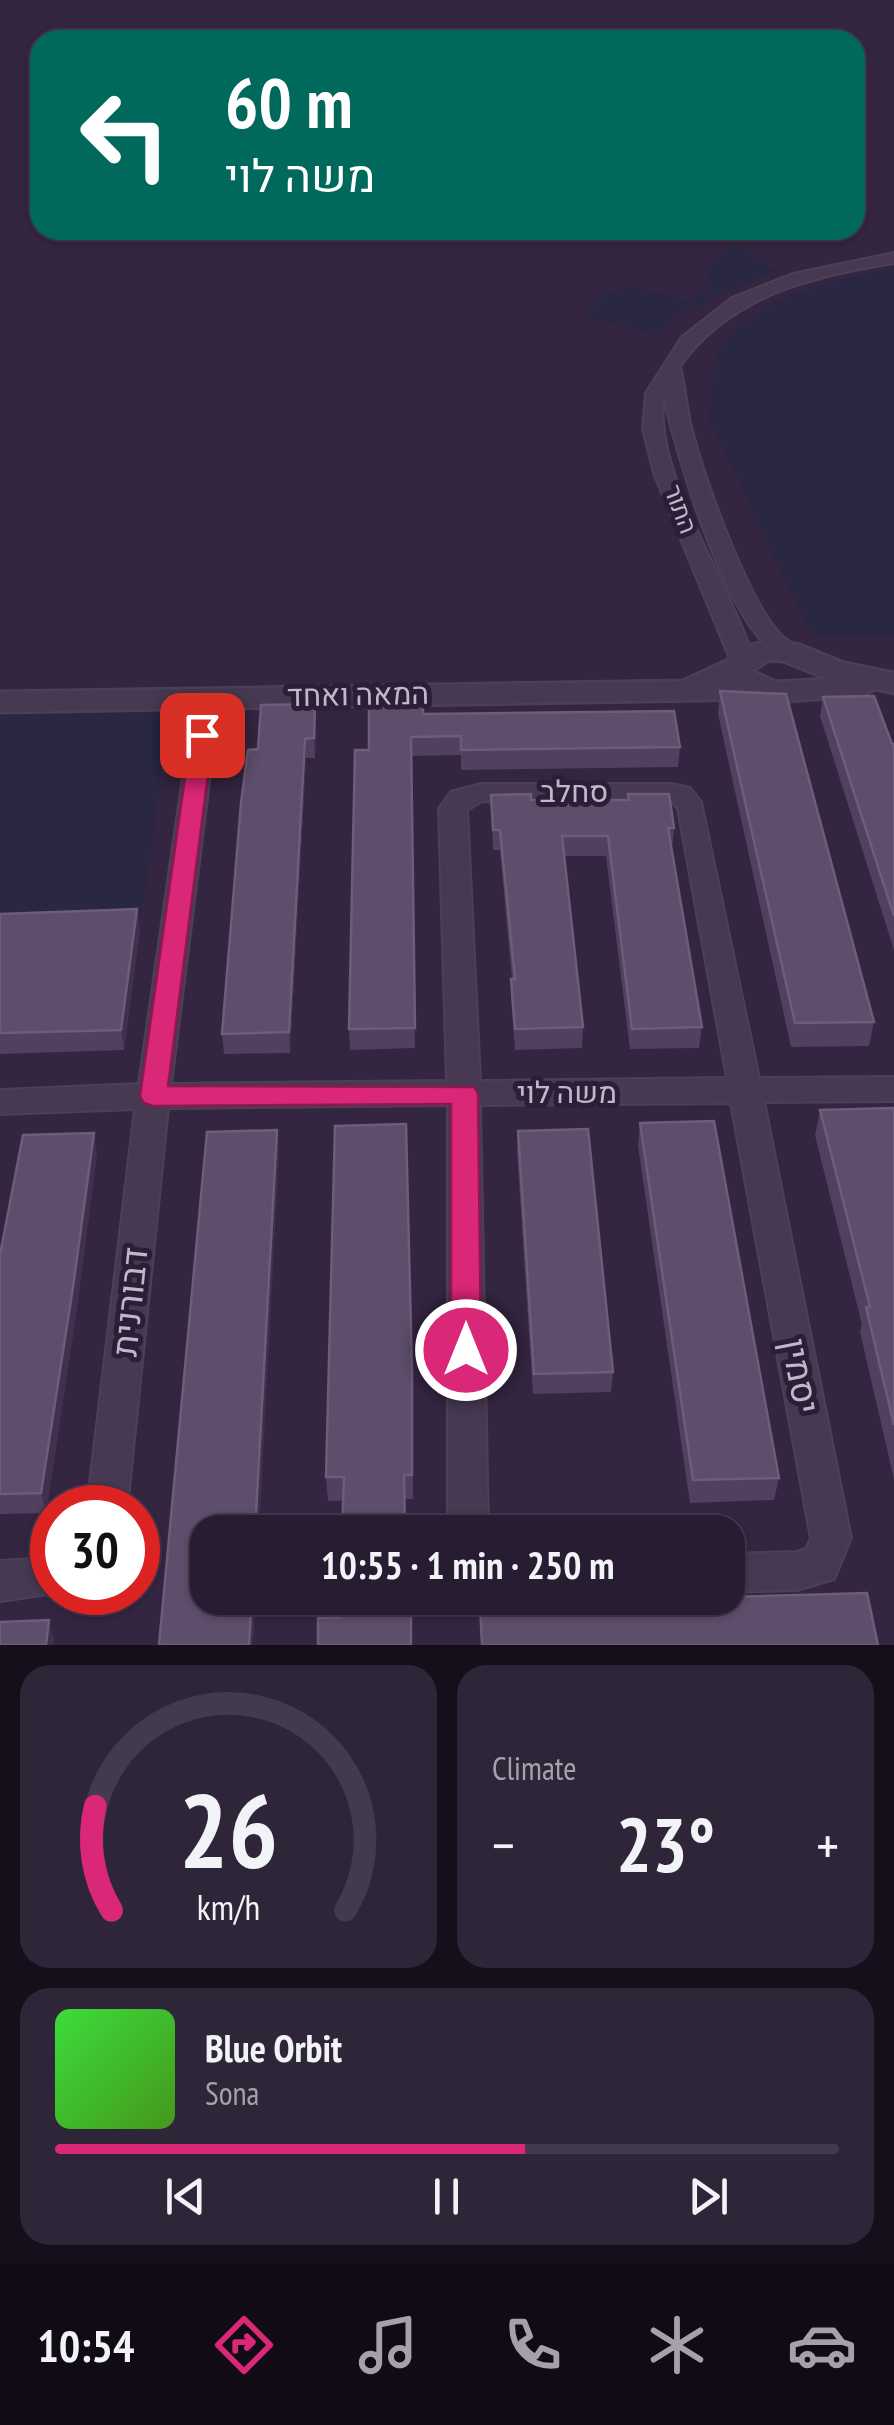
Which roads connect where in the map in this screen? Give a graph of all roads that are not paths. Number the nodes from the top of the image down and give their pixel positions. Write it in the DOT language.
graph roads {
  1 [pos="894,258"];
  2 [pos="676,356"];
  3 [pos="796,655"];
  4 [pos="747,672"];
  5 [pos="894,685"];
  6 [pos="796,691"];
  7 [pos="0,702"];
  8 [pos="202,735"];
  9 [pos="894,1089"];
  10 [pos="745,1092"];
  11 [pos="464,1094"];
  12 [pos="153,1096"];
  13 [pos="0,1102"];
  14 [pos="109,1485"];
  15 [pos="468,1515"];
  16 [pos="745,1573"];
  17 [pos="30,1579"];
  18 [pos="0,1581"];
  1 -- 2 [label="street, התור"];
  2 -- 3 [label="street, התור"];
  2 -- 4 [label="street, התור"];
  3 -- 4 [label="street"];
  3 -- 5 [label="street"];
  3 -- 6 [label="street"];
  4 -- 6 [label="street"];
  4 -- 7 [label="street, המאה ואחד"];
  5 -- 6 [label="street"];
  8 -- 12 [label="street, דבורנית"];
  9 -- 10 [label="street, משה לוי"];
  10 -- 11 [label="street, משה לוי"];
  10 -- 11 [label="street, סחלב"];
  10 -- 16 [label="street, יסמין"];
  11 -- 12 [label="street, משה לוי"];
  11 -- 15 [label="street"];
  12 -- 13 [label="street, משה לוי"];
  12 -- 14 [label="street, דבורנית"];
  17 -- 18 [label="street"];
}
